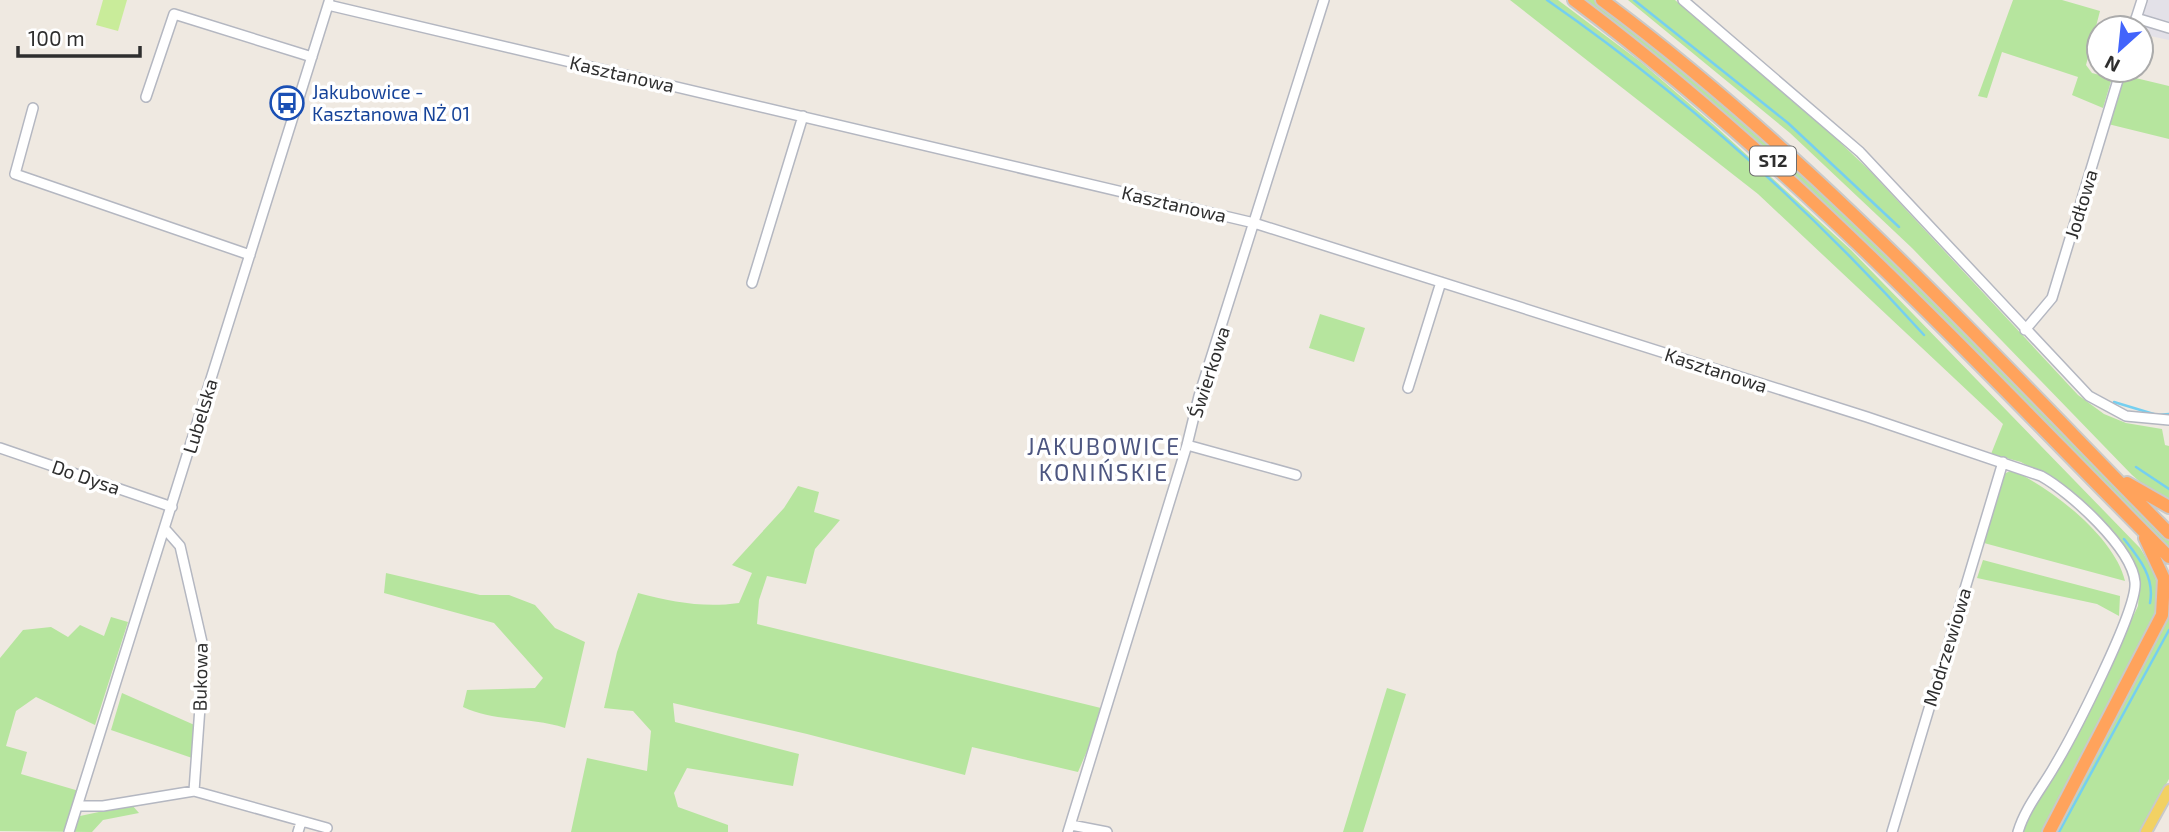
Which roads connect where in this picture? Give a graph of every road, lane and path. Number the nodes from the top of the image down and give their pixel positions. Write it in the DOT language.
graph roads {
  1 [pos="1324,0"];
  2 [pos="1574,0"];
  3 [pos="1602,0"];
  4 [pos="1683,0"];
  5 [pos="329,2"];
  6 [pos="312,57"];
  7 [pos="2117,84"];
  8 [pos="146,97"];
  9 [pos="33,108"];
  10 [pos="803,116"];
  11 [pos="1254,223"];
  12 [pos="250,256"];
  13 [pos="1441,282"];
  14 [pos="752,283"];
  15 [pos="2025,330"];
  16 [pos="1408,388"];
  17 [pos="2169,420"];
  18 [pos="1187,445"];
  19 [pos="0,448"];
  20 [pos="2003,462"];
  21 [pos="2107,470"];
  22 [pos="1296,475"];
  23 [pos="172,507"];
  24 [pos="2169,507"];
  25 [pos="2138,526"];
  26 [pos="165,529"];
  27 [pos="2169,533"];
  28 [pos="2169,556"];
  29 [pos="2169,790"];
  30 [pos="194,791"];
  31 [pos="78,806"];
  32 [pos="301,822"];
  33 [pos="327,828"];
  34 [pos="1070,828"];
  35 [pos="69,832"];
  36 [pos="298,832"];
  37 [pos="1107,832"];
  38 [pos="1892,832"];
  39 [pos="2018,832"];
  40 [pos="2049,832"];
  41 [pos="2146,832"];
  1 -- 11 [label="street, Świerkowa"];
  2 -- 25 [label="highway, S12"];
  3 -- 21 [label="highway, S12"];
  4 -- 15 [label="street"];
  5 -- 6 [label="street, Lubelska"];
  5 -- 10 [label="street, Kasztanowa"];
  6 -- 8 [label="street"];
  6 -- 12 [label="street, Lubelska"];
  7 -- 15 [label="street, Jodłowa"];
  9 -- 12 [label="street"];
  10 -- 11 [label="street, Kasztanowa"];
  10 -- 14 [label="street"];
  11 -- 13 [label="street, Kasztanowa"];
  11 -- 18 [label="street, Świerkowa"];
  12 -- 23 [label="street, Lubelska"];
  13 -- 16 [label="street"];
  13 -- 20 [label="street, Kasztanowa"];
  15 -- 17 [label="street"];
  18 -- 22 [label="street"];
  18 -- 34 [label="street, Świerkowa"];
  19 -- 23 [label="street, Do Dysa"];
  20 -- 38 [label="street, Modrzewiowa"];
  20 -- 39 [label="street, Kasztanowa"];
  21 -- 24 [label="highway"];
  21 -- 27 [label="highway, S12"];
  23 -- 26 [label="street, Lubelska"];
  25 -- 28 [label="highway, S12"];
  25 -- 40 [label="highway"];
  26 -- 30 [label="street, Bukowa"];
  26 -- 31 [label="street, Lubelska"];
  29 -- 41 [label="main road"];
  30 -- 31 [label="street"];
  30 -- 32 [label="street"];
  31 -- 35 [label="street, Lubelska"];
  32 -- 33 [label="street"];
  32 -- 36 [label="street"];
  34 -- 37 [label="street, Świerkowa"];
}
